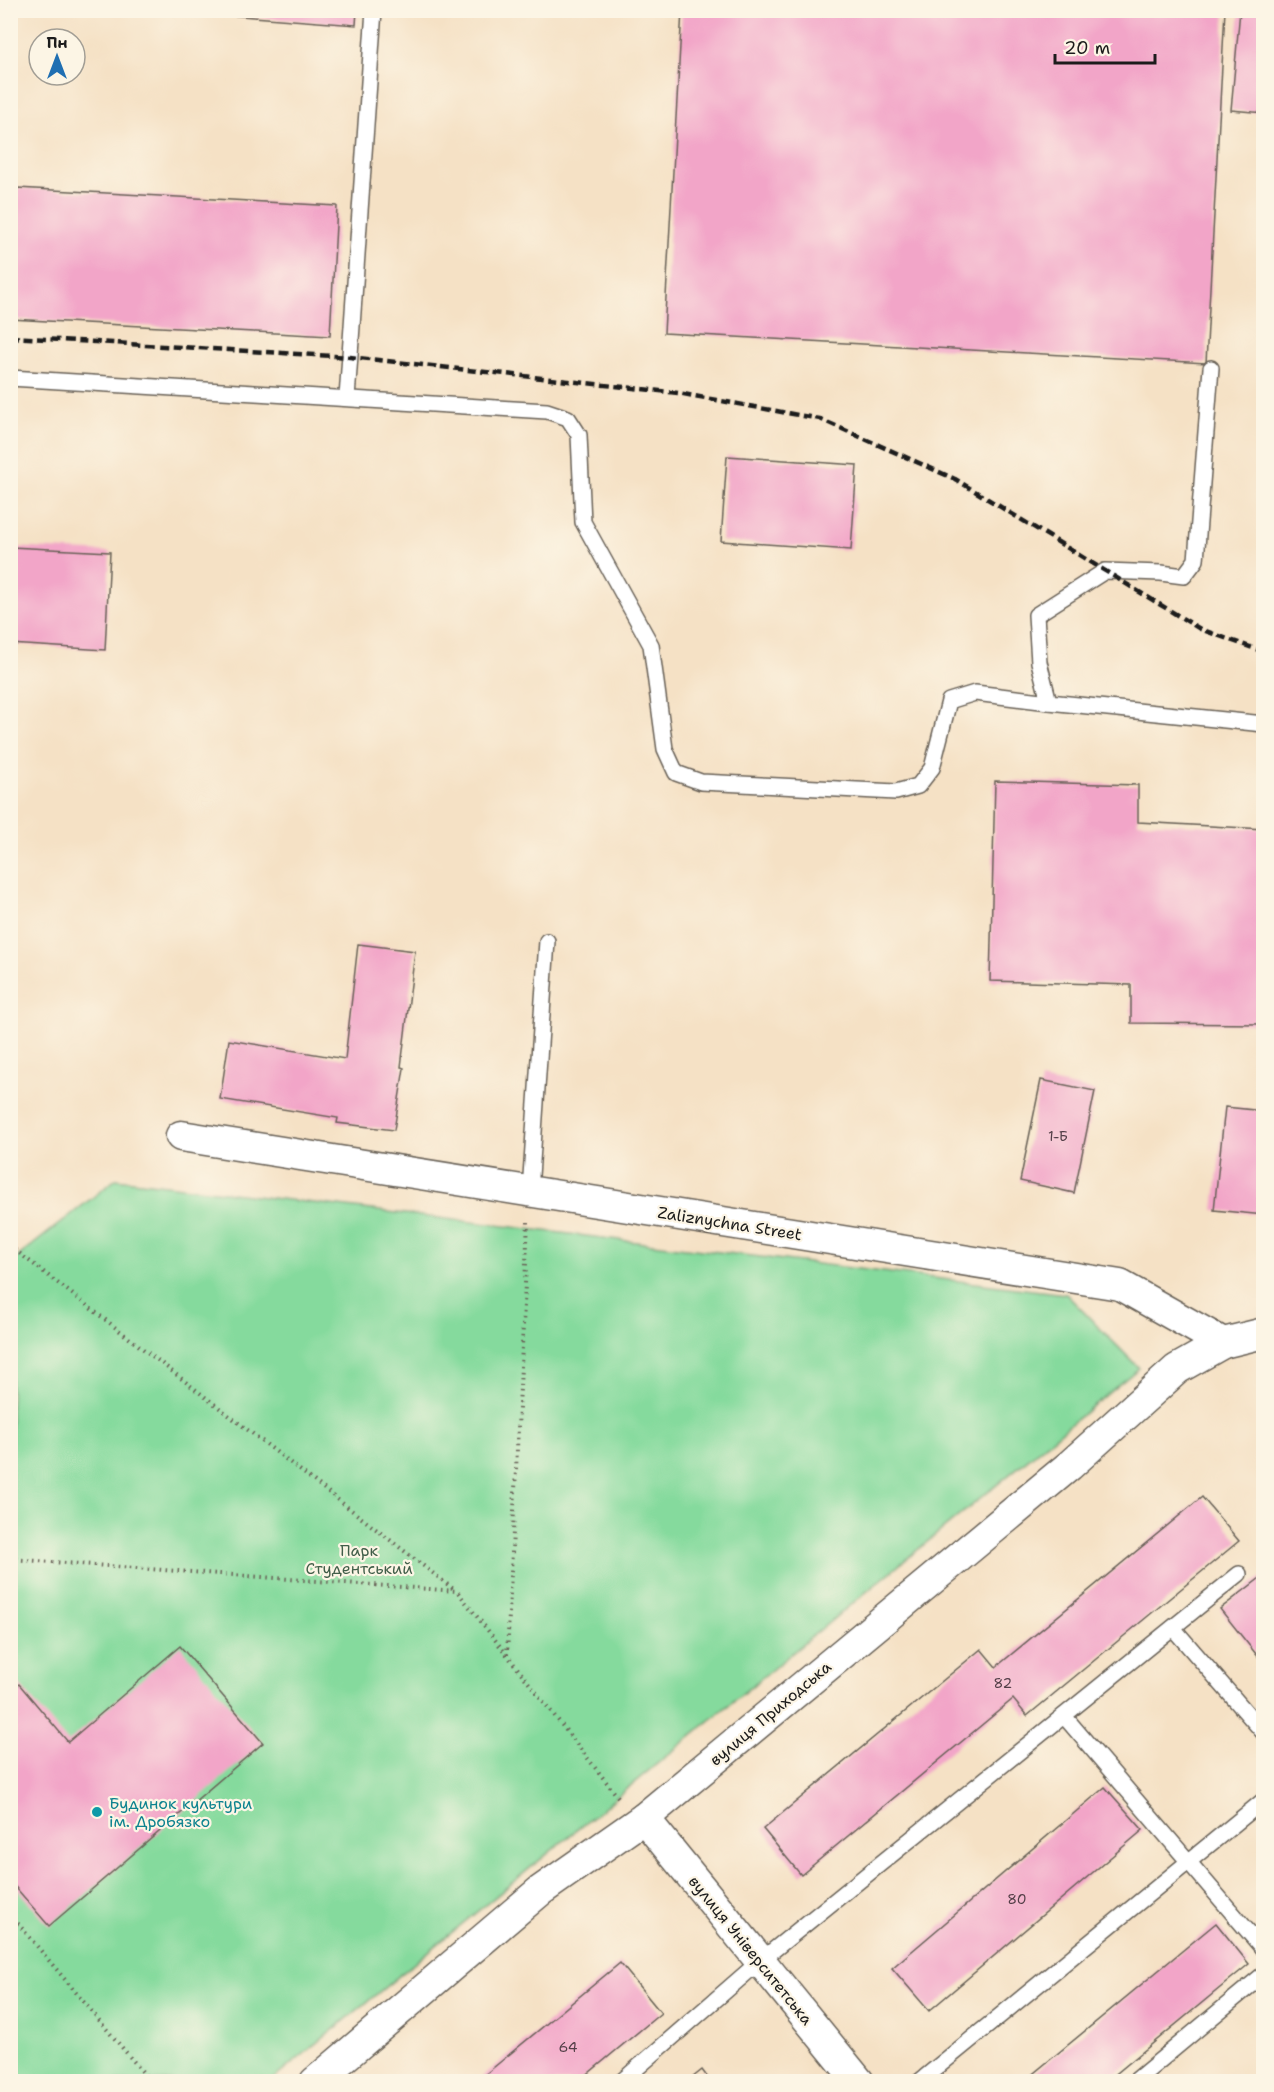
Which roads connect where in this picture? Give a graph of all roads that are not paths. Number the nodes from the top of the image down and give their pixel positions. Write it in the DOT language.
graph roads {
  1 [pos="374,10"];
  2 [pos="1211,368"];
  3 [pos="10,378"];
  4 [pos="347,398"];
  5 [pos="1049,702"];
  6 [pos="1263,724"];
  7 [pos="547,941"];
  8 [pos="181,1136"];
  9 [pos="530,1191"];
  10 [pos="1263,1333"];
  11 [pos="1223,1343"];
  12 [pos="1239,1574"];
  13 [pos="1173,1628"];
  14 [pos="1064,1716"];
  15 [pos="1263,1733"];
  16 [pos="1263,1800"];
  17 [pos="644,1818"];
  18 [pos="1188,1861"];
  19 [pos="1263,1950"];
  20 [pos="760,1961"];
  21 [pos="1263,1974"];
  22 [pos="315,2082"];
  23 [pos="621,2082"];
  24 [pos="859,2082"];
  25 [pos="919,2082"];
  26 [pos="1134,2082"];
  1 -- 4 [label="lane"];
  2 -- 5 [label="lane"];
  3 -- 4 [label="lane"];
  4 -- 5 [label="lane"];
  5 -- 6 [label="lane"];
  7 -- 9 [label="lane"];
  8 -- 9 [label="street, Zaliznychna Street"];
  9 -- 11 [label="street, Zaliznychna Street"];
  10 -- 11 [label="street"];
  11 -- 17 [label="street, вулиця Приходська"];
  12 -- 13 [label="lane"];
  13 -- 14 [label="lane"];
  13 -- 15 [label="lane"];
  14 -- 18 [label="lane"];
  14 -- 20 [label="lane"];
  16 -- 18 [label="lane"];
  17 -- 20 [label="street, вулиця Університетська"];
  17 -- 22 [label="street, вулиця Приходська"];
  18 -- 19 [label="lane"];
  18 -- 25 [label="lane"];
  20 -- 23 [label="lane"];
  20 -- 24 [label="street, вулиця Університетська"];
  21 -- 26 [label="lane"];
}
